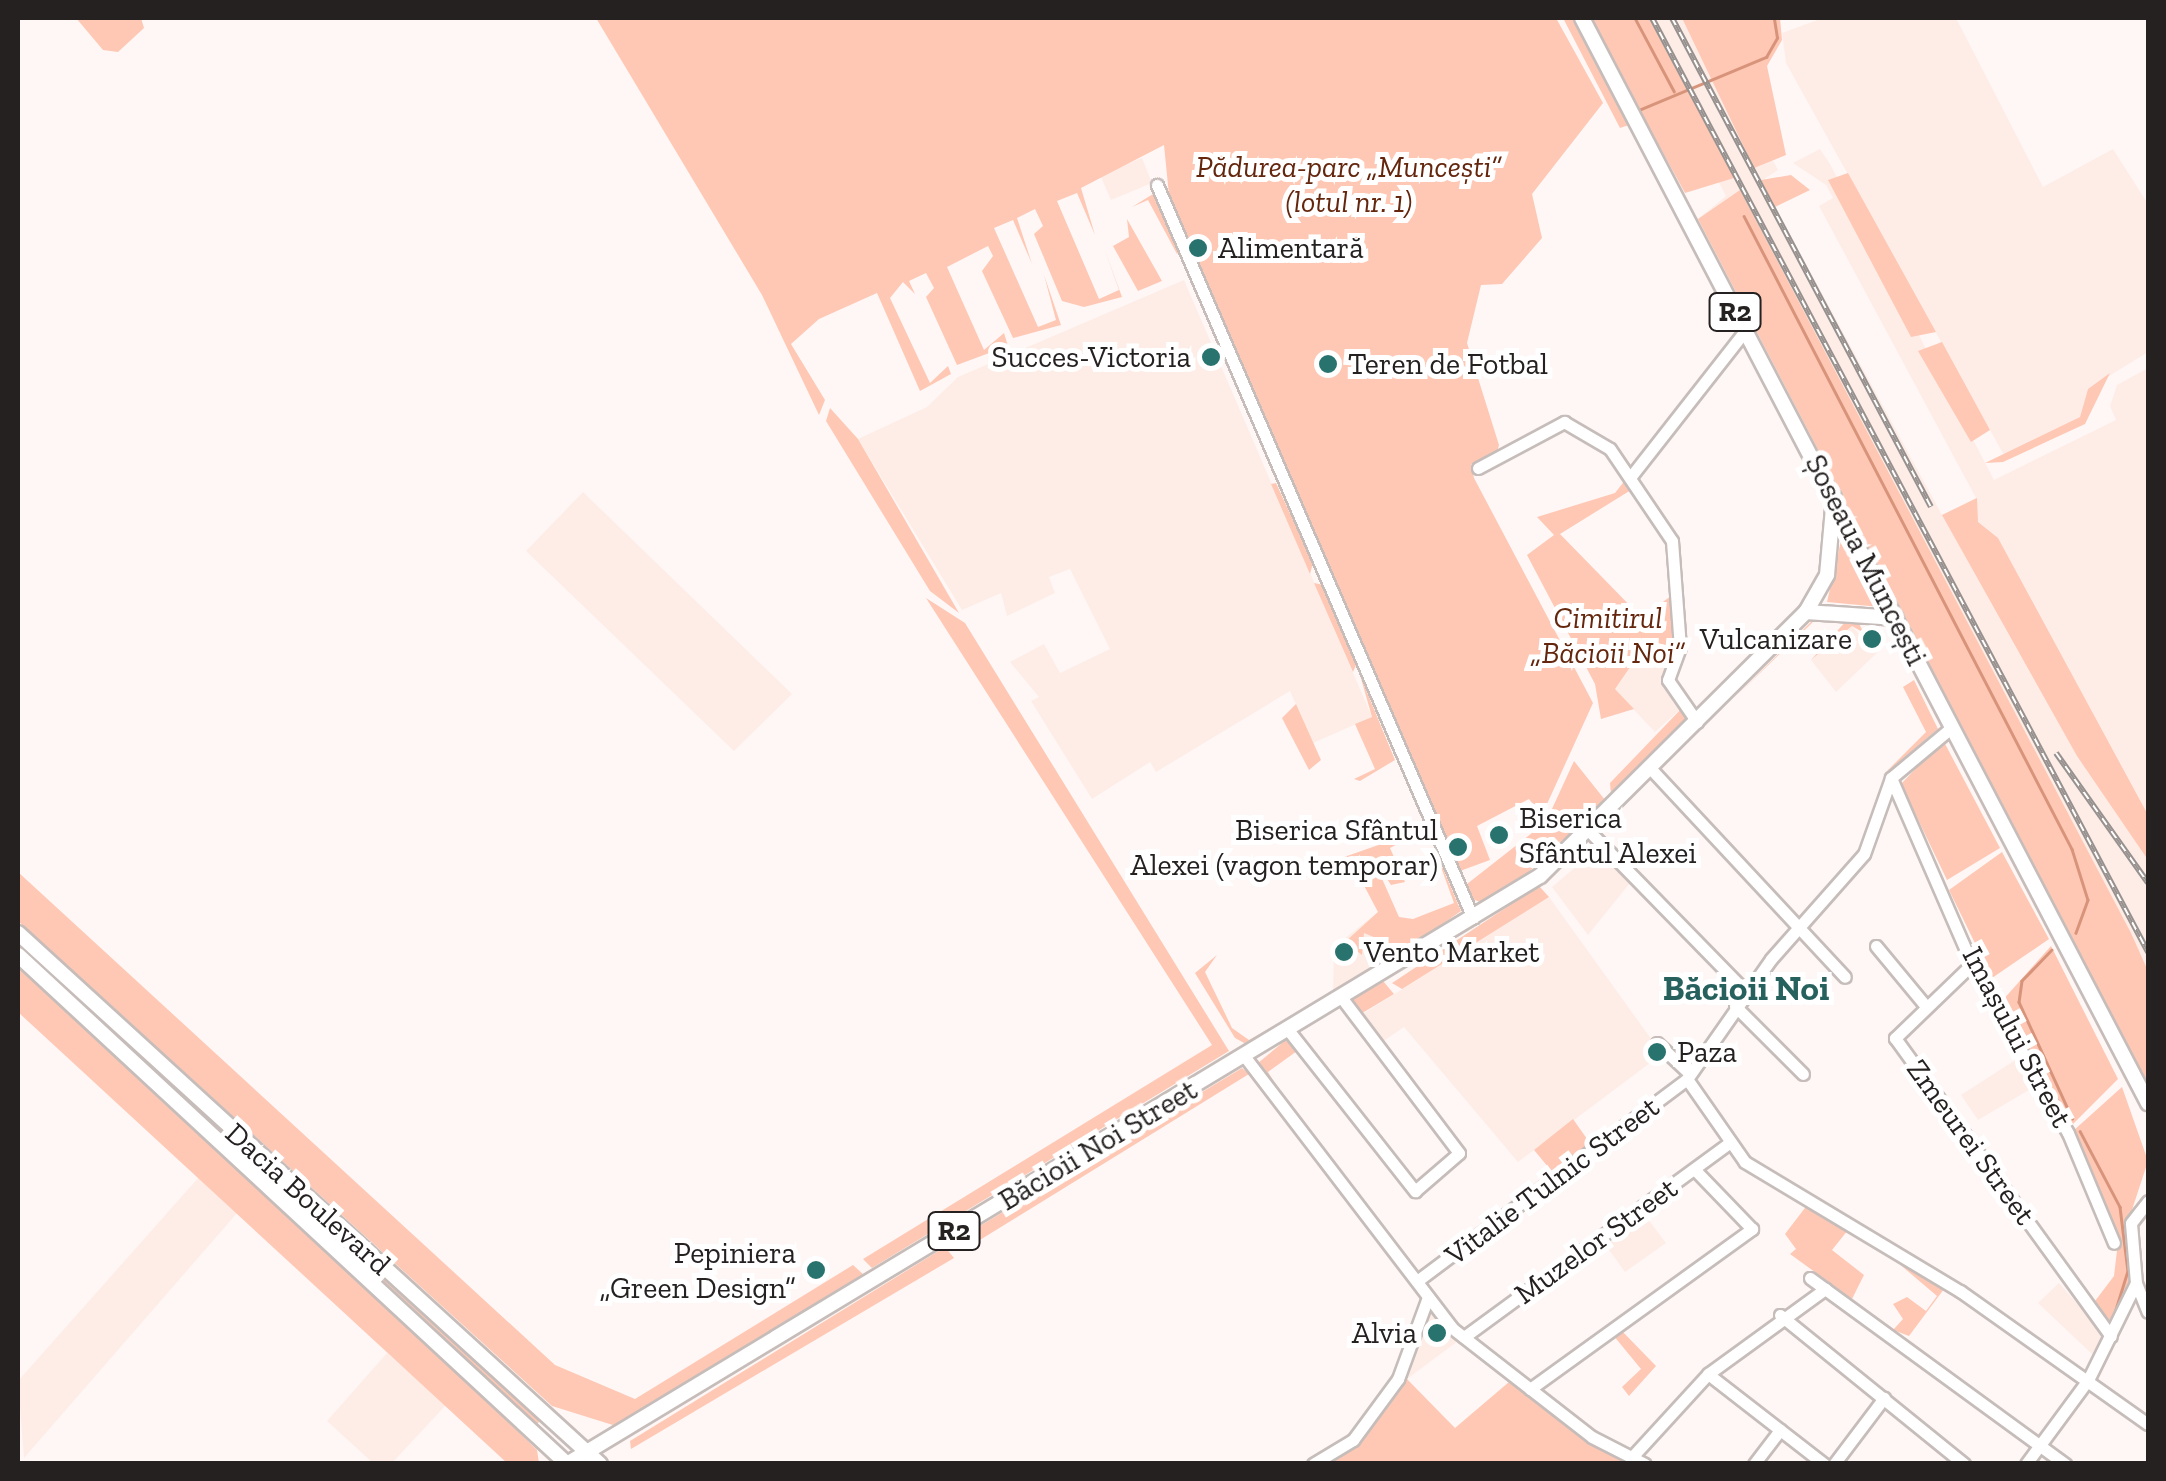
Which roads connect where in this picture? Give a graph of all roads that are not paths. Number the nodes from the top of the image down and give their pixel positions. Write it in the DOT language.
graph roads {
  1 [pos="1582,18"];
  2 [pos="1157,185"];
  3 [pos="1745,331"];
  4 [pos="1478,468"];
  5 [pos="1632,475"];
  6 [pos="1834,497"];
  7 [pos="1806,612"];
  8 [pos="1896,618"];
  9 [pos="1697,722"];
  10 [pos="1952,727"];
  11 [pos="1651,769"];
  12 [pos="1891,778"];
  13 [pos="1589,831"];
  14 [pos="1473,918"];
  15 [pos="1795,930"];
  16 [pos="18,933"];
  17 [pos="1876,946"];
  18 [pos="18,955"];
  19 [pos="1972,964"];
  20 [pos="1844,977"];
  21 [pos="1746,992"];
  22 [pos="1341,998"];
  23 [pos="1924,1004"];
  24 [pos="1735,1006"];
  25 [pos="1289,1030"];
  26 [pos="1656,1043"];
  27 [pos="1245,1057"];
  28 [pos="1803,1074"];
  29 [pos="1688,1076"];
  30 [pos="2148,1103"];
  31 [pos="1728,1144"];
  32 [pos="1694,1170"];
  33 [pos="2148,1201"];
  34 [pos="2114,1243"];
  35 [pos="1810,1278"];
  36 [pos="1417,1281"];
  37 [pos="2136,1283"];
  38 [pos="1825,1289"];
  39 [pos="1428,1298"];
  40 [pos="2148,1312"];
  41 [pos="1780,1315"];
  42 [pos="2111,1336"];
  43 [pos="1464,1337"];
  44 [pos="1708,1374"];
  45 [pos="2088,1380"];
  46 [pos="1530,1389"];
  47 [pos="1884,1398"];
  48 [pos="2148,1424"];
  49 [pos="1780,1430"];
  50 [pos="2038,1449"];
  51 [pos="587,1452"];
  52 [pos="1632,1457"];
  53 [pos="567,1464"];
  54 [pos="600,1464"];
  55 [pos="1313,1464"];
  56 [pos="1646,1464"];
  57 [pos="1754,1464"];
  58 [pos="1824,1464"];
  59 [pos="1834,1464"];
  60 [pos="1964,1464"];
  61 [pos="2026,1464"];
  62 [pos="2065,1464"];
  1 -- 3 [label="main road, Șoseaua Muncești / R2"];
  2 -- 14 [label="street"];
  3 -- 5 [label="street"];
  3 -- 6 [label="main road, Șoseaua Muncești / R2"];
  4 -- 5 [label="street"];
  5 -- 9 [label="street"];
  6 -- 7 [label="main road, Băcioii Noi Street / R2"];
  6 -- 8 [label="main road, Șoseaua Muncești"];
  7 -- 8 [label="main road"];
  7 -- 9 [label="main road, Băcioii Noi Street / R2"];
  8 -- 10 [label="main road, Șoseaua Muncești"];
  9 -- 11 [label="main road, Băcioii Noi Street / R2"];
  10 -- 12 [label="street"];
  10 -- 30 [label="main road, Șoseaua Muncești"];
  11 -- 13 [label="main road, Băcioii Noi Street / R2"];
  11 -- 15 [label="street"];
  12 -- 15 [label="street, Vitalie Tulnic Street"];
  12 -- 19 [label="street, Imașului Street"];
  13 -- 14 [label="main road, Băcioii Noi Street / R2"];
  13 -- 21 [label="street"];
  14 -- 22 [label="main road, Băcioii Noi Street / R2"];
  15 -- 20 [label="street"];
  15 -- 21 [label="street, Vitalie Tulnic Street"];
  16 -- 51 [label="main road, Dacia Boulevard"];
  17 -- 23 [label="street"];
  18 -- 53 [label="main road, Dacia Boulevard"];
  19 -- 23 [label="street, Zmeurei Street"];
  19 -- 34 [label="street, Imașului Street"];
  21 -- 24 [label="street, Vitalie Tulnic Street"];
  22 -- 25 [label="main road, Băcioii Noi Street / R2"];
  22 -- 25 [label="street"];
  23 -- 42 [label="street, Zmeurei Street"];
  24 -- 28 [label="street"];
  24 -- 29 [label="street, Vitalie Tulnic Street"];
  25 -- 27 [label="main road, Băcioii Noi Street / R2"];
  26 -- 29 [label="street"];
  27 -- 36 [label="street"];
  27 -- 51 [label="main road, Băcioii Noi Street / R2"];
  29 -- 31 [label="street"];
  29 -- 36 [label="street, Vitalie Tulnic Street"];
  31 -- 32 [label="street, Muzelor Street"];
  31 -- 45 [label="street"];
  32 -- 43 [label="street, Muzelor Street"];
  32 -- 46 [label="street"];
  33 -- 37 [label="street"];
  35 -- 38 [label="street"];
  36 -- 39 [label="street"];
  37 -- 40 [label="street"];
  37 -- 42 [label="street"];
  38 -- 41 [label="street"];
  38 -- 50 [label="street"];
  39 -- 43 [label="street"];
  39 -- 55 [label="street"];
  41 -- 44 [label="street"];
  41 -- 47 [label="street"];
  42 -- 45 [label="street"];
  43 -- 46 [label="street"];
  44 -- 49 [label="street"];
  44 -- 52 [label="street"];
  45 -- 48 [label="street"];
  45 -- 50 [label="street"];
  46 -- 52 [label="street"];
  47 -- 59 [label="street"];
  47 -- 60 [label="street"];
  49 -- 57 [label="street"];
  49 -- 58 [label="street"];
  50 -- 61 [label="street"];
  50 -- 62 [label="street"];
  51 -- 53 [label="main road, Băcioii Noi Street / R2"];
  51 -- 54 [label="main road, Dacia Boulevard"];
  52 -- 56 [label="street"];
}
